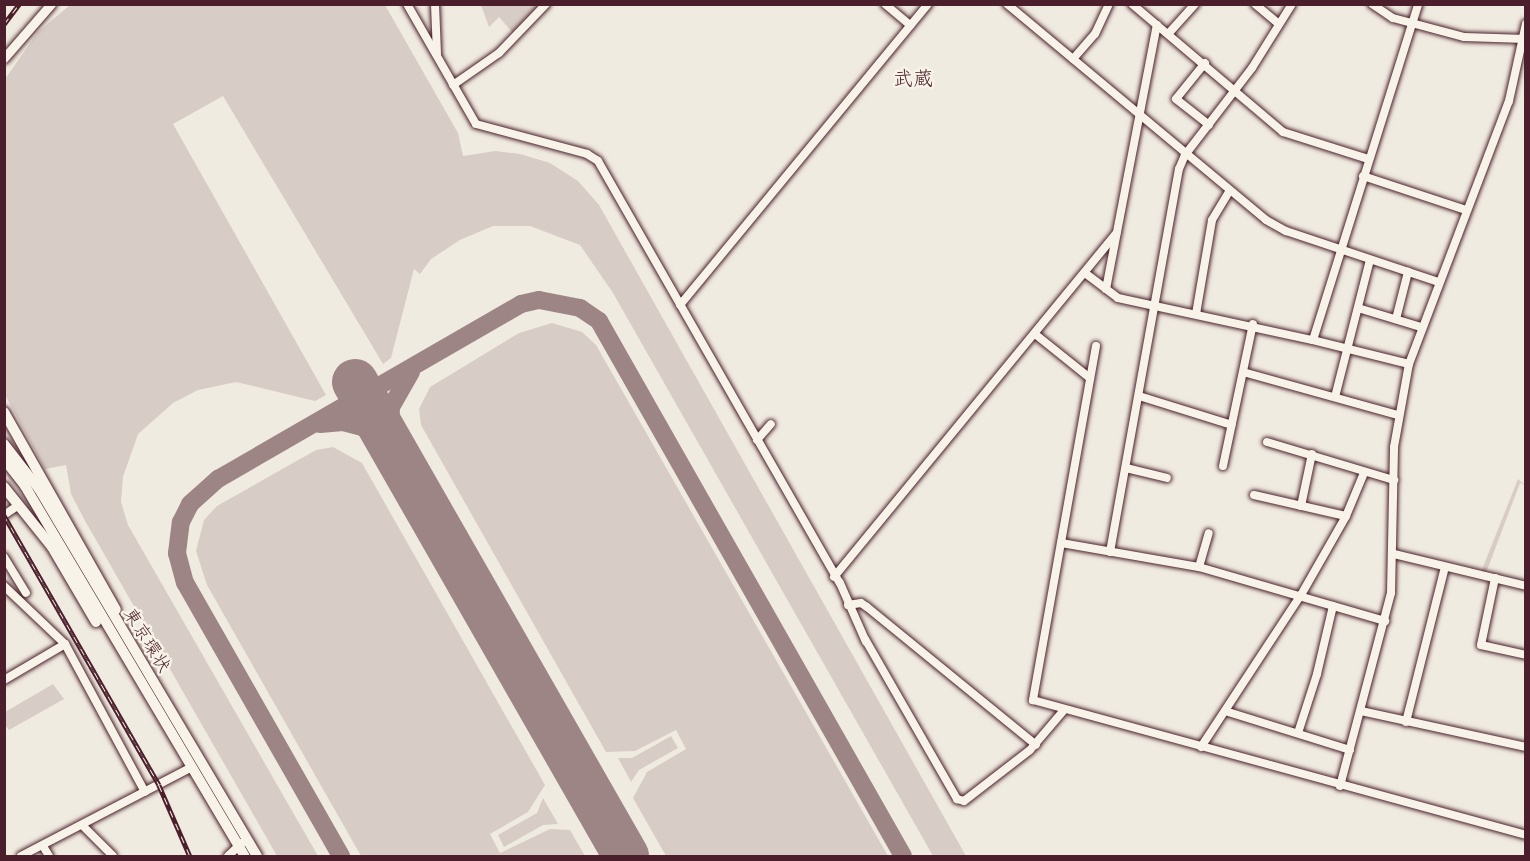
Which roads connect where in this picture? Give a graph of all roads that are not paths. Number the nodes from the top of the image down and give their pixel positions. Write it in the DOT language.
graph roads {
  1 [pos="51,4"];
  2 [pos="407,4"];
  3 [pos="435,4"];
  4 [pos="546,4"];
  5 [pos="885,4"];
  6 [pos="928,4"];
  7 [pos="1007,4"];
  8 [pos="1109,4"];
  9 [pos="1132,4"];
  10 [pos="1195,4"];
  11 [pos="1255,4"];
  12 [pos="1292,4"];
  13 [pos="1372,4"];
  14 [pos="1418,4"];
  15 [pos="1279,24"];
  16 [pos="1526,24"];
  17 [pos="1156,25"];
  18 [pos="1414,25"];
  19 [pos="910,26"];
  20 [pos="1169,33"];
  21 [pos="1525,39"];
  22 [pos="436,55"];
  23 [pos="4,58"];
  24 [pos="1073,59"];
  25 [pos="1204,63"];
  26 [pos="453,85"];
  27 [pos="1236,90"];
  28 [pos="1139,117"];
  29 [pos="1209,125"];
  30 [pos="1185,155"];
  31 [pos="1368,159"];
  32 [pos="1363,176"];
  33 [pos="1229,192"];
  34 [pos="1466,210"];
  35 [pos="1117,233"];
  36 [pos="1339,250"];
  37 [pos="1370,260"];
  38 [pos="1408,272"];
  39 [pos="1085,273"];
  40 [pos="1438,282"];
  41 [pos="1106,289"];
  42 [pos="680,305"];
  43 [pos="1155,306"];
  44 [pos="1358,308"];
  45 [pos="1196,314"];
  46 [pos="1396,320"];
  47 [pos="1253,324"];
  48 [pos="1421,327"];
  49 [pos="1035,334"];
  50 [pos="1313,340"];
  51 [pos="1096,346"];
  52 [pos="1348,350"];
  53 [pos="1409,364"];
  54 [pos="1243,372"];
  55 [pos="1090,378"];
  56 [pos="1139,396"];
  57 [pos="1335,397"];
  58 [pos="4,412"];
  59 [pos="1398,415"];
  60 [pos="8,423"];
  61 [pos="771,424"];
  62 [pos="1232,425"];
  63 [pos="757,440"];
  64 [pos="1267,442"];
  65 [pos="4,444"];
  66 [pos="1312,454"];
  67 [pos="4,459"];
  68 [pos="1223,466"];
  69 [pos="1126,468"];
  70 [pos="1364,473"];
  71 [pos="1167,478"];
  72 [pos="1394,480"];
  73 [pos="4,487"];
  74 [pos="1254,495"];
  75 [pos="19,505"];
  76 [pos="1301,506"];
  77 [pos="4,514"];
  78 [pos="1346,516"];
  79 [pos="1209,532"];
  80 [pos="1061,543"];
  81 [pos="1110,552"];
  82 [pos="1394,554"];
  83 [pos="4,557"];
  84 [pos="1199,567"];
  85 [pos="1445,567"];
  86 [pos="834,576"];
  87 [pos="1495,578"];
  88 [pos="4,586"];
  89 [pos="1526,586"];
  90 [pos="26,593"];
  91 [pos="1300,595"];
  92 [pos="848,605"];
  93 [pos="1333,606"];
  94 [pos="1385,621"];
  95 [pos="128,641"];
  96 [pos="65,644"];
  97 [pos="1526,655"];
  98 [pos="4,680"];
  99 [pos="1064,710"];
  100 [pos="1225,711"];
  101 [pos="1361,711"];
  102 [pos="160,716"];
  103 [pos="1406,722"];
  104 [pos="1298,733"];
  105 [pos="1036,745"];
  106 [pos="1201,747"];
  107 [pos="1526,747"];
  108 [pos="1350,750"];
  109 [pos="192,767"];
  110 [pos="1340,786"];
  111 [pos="144,792"];
  112 [pos="82,826"];
  113 [pos="1526,835"];
  114 [pos="243,843"];
  115 [pos="43,846"];
  116 [pos="104,853"];
  117 [pos="21,856"];
  118 [pos="49,856"];
  119 [pos="113,856"];
  120 [pos="228,856"];
  121 [pos="245,856"];
  122 [pos="257,856"];
  1 -- 23 [label="main road"];
  2 -- 22 [label="street"];
  3 -- 22 [label="street"];
  4 -- 26 [label="street"];
  5 -- 19 [label="street"];
  6 -- 19 [label="street"];
  7 -- 24 [label="street"];
  8 -- 24 [label="street"];
  9 -- 17 [label="street"];
  10 -- 20 [label="street"];
  11 -- 15 [label="street"];
  12 -- 15 [label="street"];
  13 -- 18 [label="street"];
  14 -- 18 [label="street"];
  15 -- 27 [label="street"];
  16 -- 21 [label="street"];
  17 -- 20 [label="street"];
  17 -- 28 [label="street"];
  18 -- 21 [label="street"];
  18 -- 31 [label="street"];
  19 -- 42 [label="street"];
  20 -- 25 [label="street"];
  21 -- 34 [label="street"];
  22 -- 26 [label="street"];
  24 -- 28 [label="street"];
  25 -- 27 [label="street"];
  25 -- 29 [label="street"];
  26 -- 42 [label="street"];
  27 -- 29 [label="street"];
  27 -- 31 [label="street"];
  28 -- 30 [label="street"];
  28 -- 35 [label="street"];
  29 -- 30 [label="street"];
  30 -- 33 [label="street"];
  30 -- 43 [label="street"];
  31 -- 32 [label="street"];
  32 -- 34 [label="street"];
  32 -- 36 [label="street"];
  33 -- 36 [label="street"];
  33 -- 45 [label="street"];
  34 -- 40 [label="street"];
  35 -- 39 [label="street"];
  35 -- 41 [label="street"];
  36 -- 37 [label="street"];
  36 -- 50 [label="street"];
  37 -- 38 [label="street"];
  37 -- 44 [label="street"];
  38 -- 40 [label="street"];
  38 -- 46 [label="street"];
  39 -- 41 [label="street"];
  39 -- 49 [label="street"];
  40 -- 48 [label="street"];
  41 -- 43 [label="street"];
  42 -- 63 [label="street"];
  43 -- 45 [label="street"];
  43 -- 56 [label="street"];
  44 -- 46 [label="street"];
  44 -- 52 [label="street"];
  45 -- 47 [label="street"];
  46 -- 48 [label="street"];
  47 -- 50 [label="street"];
  47 -- 54 [label="street"];
  48 -- 53 [label="street"];
  49 -- 55 [label="street"];
  49 -- 86 [label="street"];
  50 -- 52 [label="street"];
  51 -- 55 [label="street"];
  52 -- 53 [label="street"];
  52 -- 57 [label="street"];
  53 -- 59 [label="street"];
  54 -- 57 [label="street"];
  54 -- 62 [label="street"];
  55 -- 80 [label="street"];
  56 -- 62 [label="street"];
  56 -- 69 [label="street"];
  57 -- 59 [label="street"];
  58 -- 60 [label="highway"];
  59 -- 72 [label="street"];
  60 -- 95 [label="highway"];
  61 -- 63 [label="street"];
  62 -- 68 [label="street"];
  63 -- 86 [label="street"];
  64 -- 66 [label="street"];
  65 -- 95 [label="highway, 東京環状"];
  66 -- 70 [label="street"];
  66 -- 76 [label="street"];
  67 -- 102 [label="highway, 東京環状"];
  69 -- 71 [label="street"];
  69 -- 81 [label="street"];
  70 -- 72 [label="street"];
  70 -- 78 [label="street"];
  72 -- 82 [label="street"];
  73 -- 75 [label="highway"];
  74 -- 76 [label="street"];
  75 -- 77 [label="street"];
  75 -- 102 [label="highway"];
  76 -- 78 [label="street"];
  78 -- 91 [label="street"];
  79 -- 84 [label="street"];
  80 -- 81 [label="street"];
  80 -- 99 [label="street"];
  81 -- 84 [label="street"];
  82 -- 85 [label="street"];
  82 -- 94 [label="street"];
  83 -- 90 [label="street"];
  84 -- 91 [label="street"];
  85 -- 87 [label="street"];
  85 -- 103 [label="street"];
  86 -- 92 [label="street"];
  87 -- 89 [label="street"];
  87 -- 97 [label="street"];
  88 -- 96 [label="street"];
  91 -- 93 [label="street"];
  91 -- 100 [label="street"];
  92 -- 105 [label="street"];
  92 -- 105 [label="street"];
  93 -- 94 [label="street"];
  93 -- 104 [label="street"];
  94 -- 101 [label="street"];
  95 -- 114 [label="highway, 東京環状"];
  96 -- 98 [label="street"];
  96 -- 111 [label="street"];
  99 -- 105 [label="street"];
  99 -- 106 [label="street"];
  100 -- 104 [label="street"];
  100 -- 106 [label="street"];
  101 -- 103 [label="street"];
  101 -- 108 [label="street"];
  102 -- 109 [label="highway, 東京環状"];
  103 -- 107 [label="street"];
  104 -- 108 [label="street"];
  106 -- 110 [label="street"];
  108 -- 110 [label="street"];
  109 -- 111 [label="street"];
  109 -- 114 [label="highway, 東京環状"];
  110 -- 113 [label="street"];
  111 -- 112 [label="street"];
  112 -- 115 [label="street"];
  112 -- 116 [label="street"];
  114 -- 120 [label="street"];
  114 -- 121 [label="highway, 東京環状"];
  114 -- 122 [label="highway, 東京環状"];
  115 -- 117 [label="street"];
  115 -- 118 [label="street"];
  116 -- 119 [label="street"];
}
